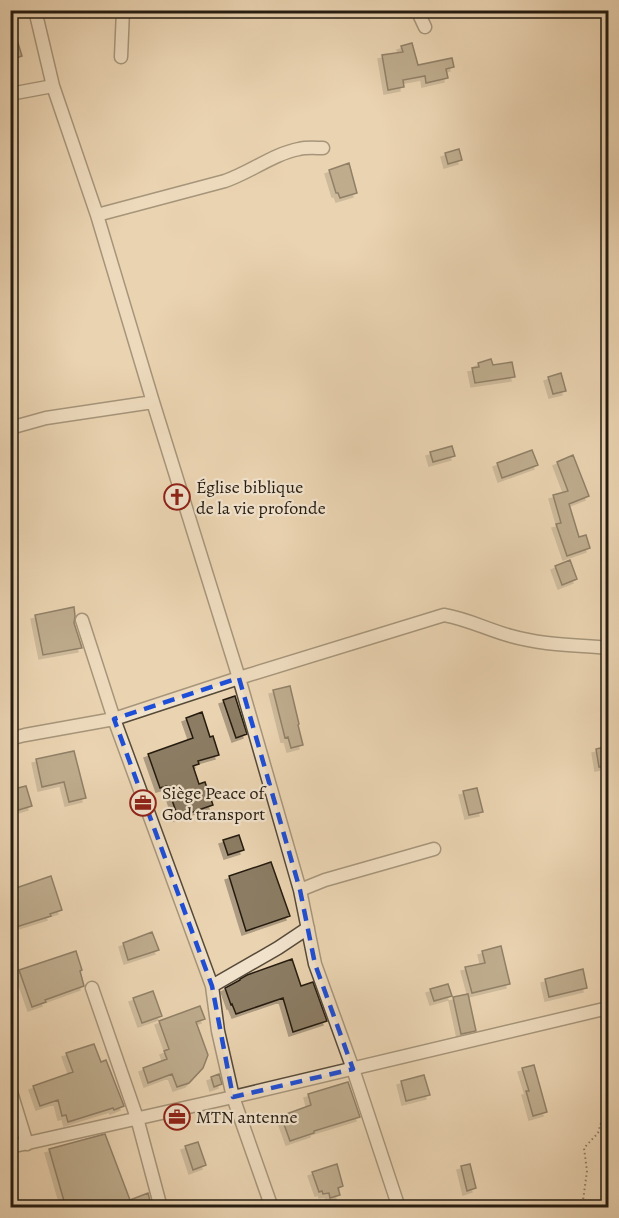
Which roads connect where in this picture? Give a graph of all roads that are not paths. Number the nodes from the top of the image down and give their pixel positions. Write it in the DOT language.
graph roads {
  1 [pos="35,10"];
  2 [pos="123,10"];
  3 [pos="417,10"];
  4 [pos="425,27"];
  5 [pos="121,57"];
  6 [pos="53,86"];
  7 [pos="10,94"];
  8 [pos="323,148"];
  9 [pos="97,215"];
  10 [pos="153,402"];
  11 [pos="10,428"];
  12 [pos="82,620"];
  13 [pos="609,648"];
  14 [pos="239,678"];
  15 [pos="114,719"];
  16 [pos="10,741"];
  17 [pos="434,849"];
  18 [pos="300,890"];
  19 [pos="308,928"];
  20 [pos="213,986"];
  21 [pos="92,988"];
  22 [pos="609,1008"];
  23 [pos="353,1068"];
  24 [pos="10,1089"];
  25 [pos="233,1097"];
  26 [pos="137,1118"];
  27 [pos="27,1143"];
  28 [pos="10,1147"];
  29 [pos="161,1208"];
  30 [pos="272,1208"];
  31 [pos="399,1208"];
  1 -- 6 [label="street"];
  2 -- 5 [label="street"];
  3 -- 4 [label="street"];
  6 -- 7 [label="street"];
  6 -- 9 [label="street"];
  8 -- 9 [label="street"];
  9 -- 10 [label="street"];
  10 -- 11 [label="street"];
  10 -- 14 [label="street"];
  12 -- 15 [label="street"];
  13 -- 14 [label="street"];
  14 -- 15 [label="street"];
  14 -- 18 [label="street"];
  15 -- 16 [label="street"];
  15 -- 20 [label="street"];
  17 -- 18 [label="street"];
  18 -- 19 [label="street"];
  19 -- 20 [label="street"];
  19 -- 23 [label="street"];
  20 -- 25 [label="street"];
  21 -- 26 [label="street"];
  22 -- 23 [label="street"];
  23 -- 25 [label="street"];
  23 -- 31 [label="street"];
  24 -- 27 [label="street"];
  25 -- 26 [label="street"];
  25 -- 30 [label="street"];
  26 -- 27 [label="street"];
  26 -- 29 [label="street"];
  27 -- 28 [label="street"];
}
